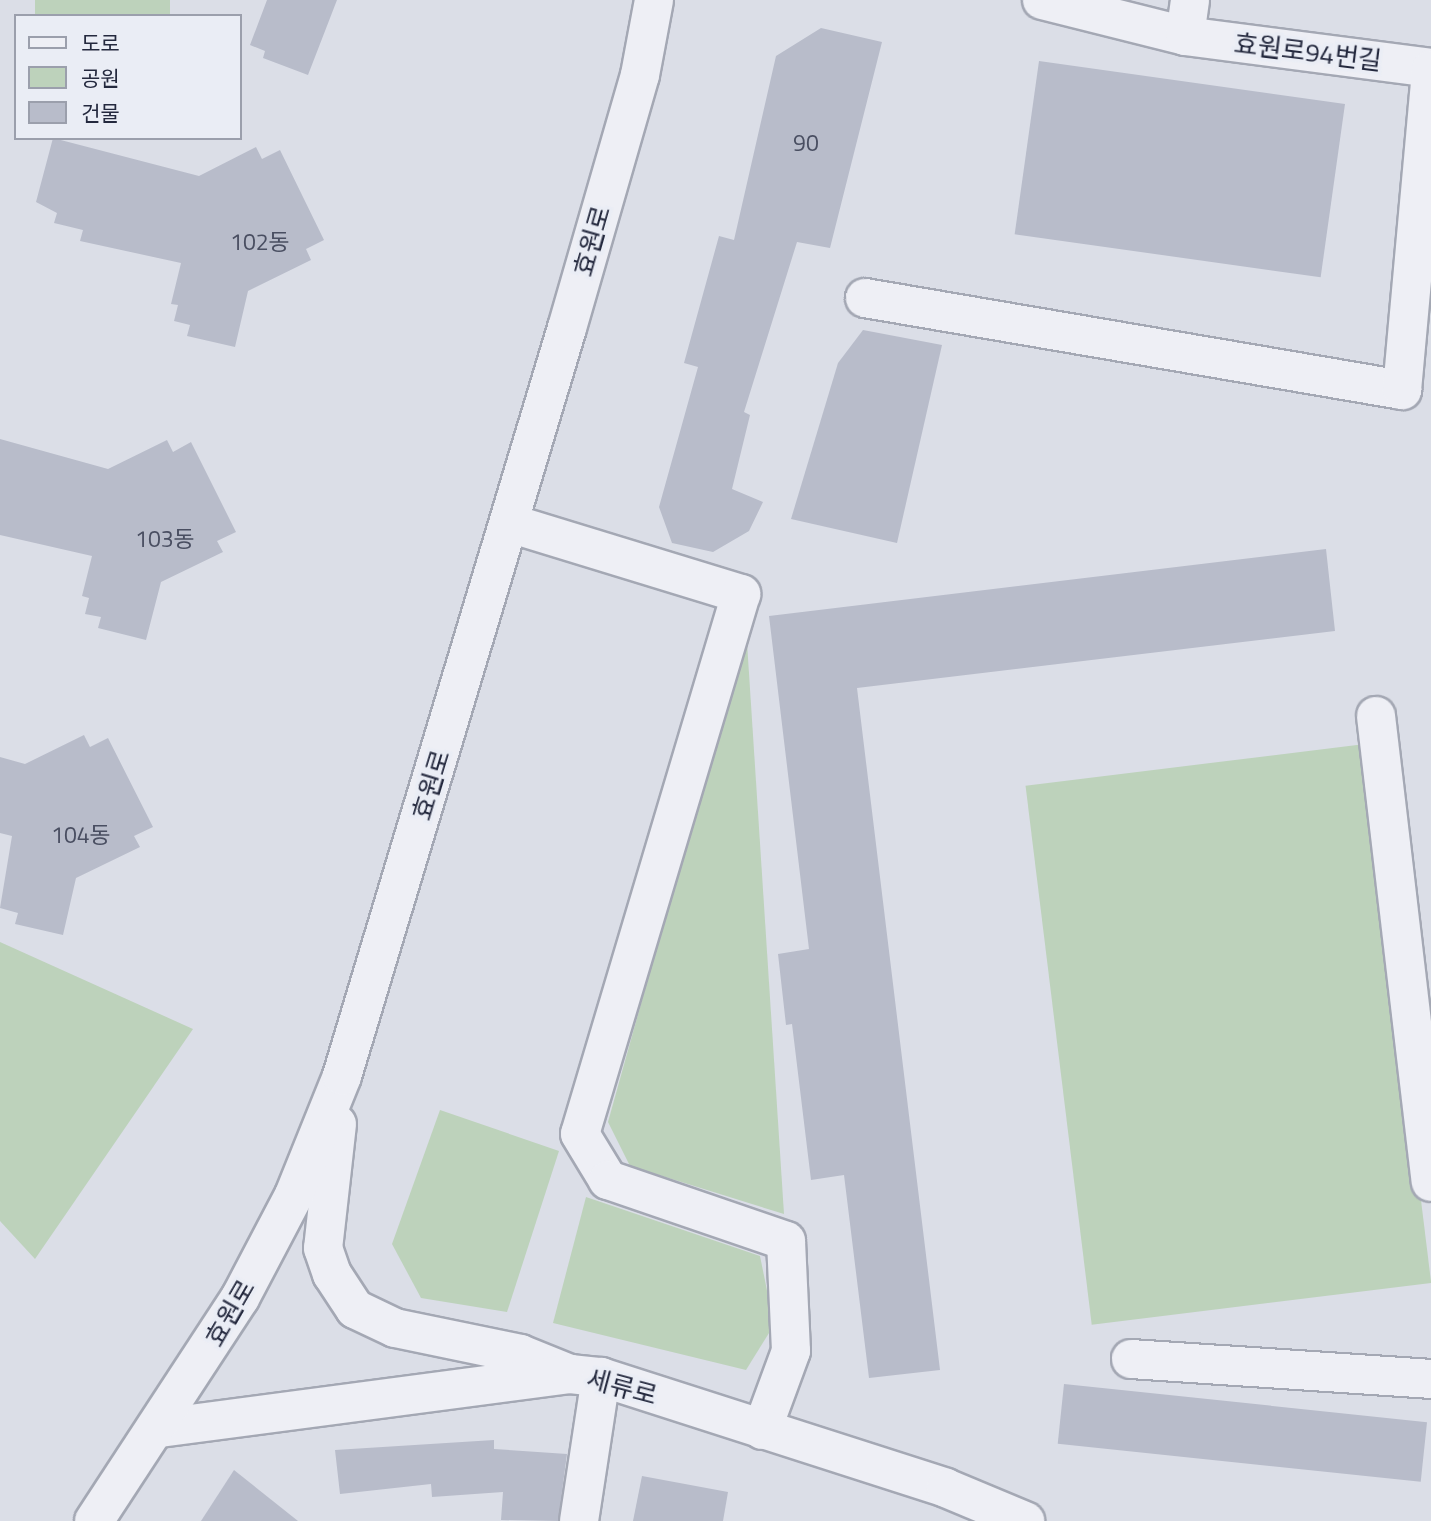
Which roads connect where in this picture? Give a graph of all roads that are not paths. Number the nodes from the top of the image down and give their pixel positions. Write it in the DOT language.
graph roads {
  1 [pos="654,0"];
  2 [pos="1042,0"];
  3 [pos="1188,18"];
  4 [pos="1431,68"];
  5 [pos="865,298"];
  6 [pos="509,523"];
  7 [pos="1376,716"];
  8 [pos="342,1076"];
  9 [pos="1431,1182"];
  10 [pos="1130,1359"];
  11 [pos="586,1376"];
  12 [pos="1431,1379"];
  13 [pos="160,1428"];
  14 [pos="762,1430"];
  15 [pos="94,1521"];
  16 [pos="579,1521"];
  17 [pos="1025,1521"];
  1 -- 6 [label="street, 효원로"];
  2 -- 3 [label="street, 효원로94번길"];
  3 -- 4 [label="street, 효원로94번길"];
  4 -- 5 [label="street"];
  6 -- 8 [label="street, 효원로"];
  6 -- 14 [label="street"];
  7 -- 9 [label="street"];
  8 -- 11 [label="street"];
  8 -- 13 [label="street, 효원로"];
  10 -- 12 [label="street"];
  11 -- 13 [label="street, 세류로"];
  11 -- 14 [label="street, 세류로"];
  11 -- 16 [label="street"];
  13 -- 15 [label="street, 효원로"];
  14 -- 17 [label="street, 세류로"];
}
